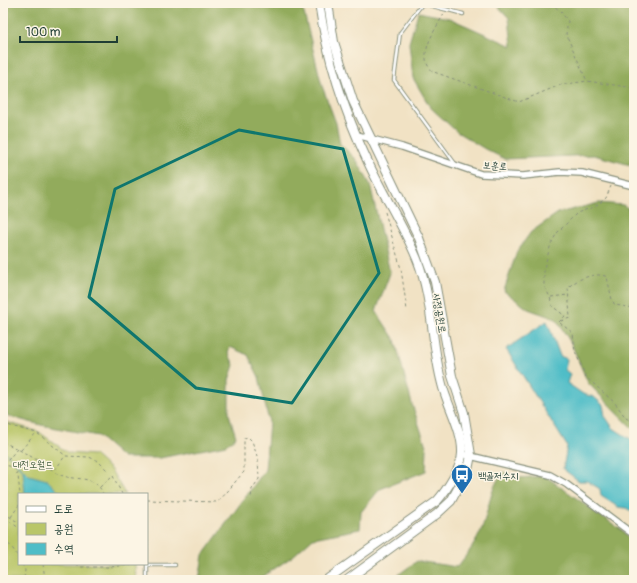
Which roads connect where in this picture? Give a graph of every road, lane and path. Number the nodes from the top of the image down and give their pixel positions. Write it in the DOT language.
graph roads {
  1 [pos="318,3"];
  2 [pos="328,3"];
  3 [pos="422,3"];
  4 [pos="551,3"];
  5 [pos="447,10"];
  6 [pos="463,14"];
  7 [pos="587,81"];
  8 [pos="634,88"];
  9 [pos="357,136"];
  10 [pos="371,138"];
  11 [pos="457,167"];
  12 [pos="611,181"];
  13 [pos="634,186"];
  14 [pos="389,202"];
  15 [pos="569,295"];
  16 [pos="550,297"];
  17 [pos="634,308"];
  18 [pos="407,310"];
  19 [pos="559,322"];
  20 [pos="634,423"];
  21 [pos="3,424"];
  22 [pos="37,433"];
  23 [pos="3,442"];
  24 [pos="17,448"];
  25 [pos="21,450"];
  26 [pos="462,454"];
  27 [pos="471,455"];
  28 [pos="66,456"];
  29 [pos="4,466"];
  30 [pos="55,470"];
  31 [pos="113,476"];
  32 [pos="100,487"];
  33 [pos="20,493"];
  34 [pos="103,493"];
  35 [pos="122,493"];
  36 [pos="251,499"];
  37 [pos="148,500"];
  38 [pos="18,506"];
  39 [pos="3,511"];
  40 [pos="7,515"];
  41 [pos="11,517"];
  42 [pos="5,518"];
  43 [pos="18,522"];
  44 [pos="3,524"];
  45 [pos="18,527"];
  46 [pos="634,535"];
  47 [pos="3,541"];
  48 [pos="18,556"];
  49 [pos="22,565"];
  50 [pos="43,565"];
  51 [pos="78,565"];
  52 [pos="129,565"];
  53 [pos="175,565"];
  54 [pos="24,580"];
  55 [pos="45,580"];
  56 [pos="147,580"];
  57 [pos="326,580"];
  58 [pos="347,580"];
  1 -- 9 [label="main road, 사정공원로"];
  2 -- 10 [label="main road, 사정공원로"];
  3 -- 5 [label="lane"];
  3 -- 11 [label="lane"];
  4 -- 7 [label="path"];
  5 -- 6 [label="lane"];
  5 -- 7 [label="path"];
  7 -- 8 [label="path"];
  9 -- 10 [label="street, 보훈로"];
  9 -- 14 [label="main road, 사정공원로"];
  10 -- 11 [label="street, 보훈로"];
  10 -- 27 [label="main road, 사정공원로"];
  11 -- 12 [label="street, 보훈로"];
  12 -- 13 [label="street, 보훈로"];
  12 -- 16 [label="path"];
  14 -- 18 [label="path"];
  14 -- 26 [label="main road, 사정공원로"];
  15 -- 16 [label="path"];
  15 -- 17 [label="path"];
  15 -- 19 [label="path"];
  16 -- 19 [label="path"];
  19 -- 20 [label="path"];
  21 -- 22 [label="path"];
  22 -- 25 [label="path"];
  22 -- 28 [label="path"];
  23 -- 24 [label="path"];
  24 -- 25 [label="path"];
  24 -- 29 [label="path"];
  25 -- 30 [label="path"];
  26 -- 27 [label="street"];
  26 -- 57 [label="main road"];
  27 -- 46 [label="street"];
  27 -- 58 [label="main road, 사정공원로"];
  28 -- 30 [label="path"];
  28 -- 31 [label="path"];
  29 -- 33 [label="path"];
  30 -- 32 [label="path"];
  31 -- 32 [label="path"];
  31 -- 35 [label="path"];
  32 -- 34 [label="path"];
  36 -- 37 [label="path"];
  38 -- 41 [label="path"];
  39 -- 40 [label="path"];
  40 -- 41 [label="path"];
  40 -- 42 [label="path"];
  41 -- 43 [label="path"];
  42 -- 44 [label="path"];
  42 -- 45 [label="path"];
  47 -- 48 [label="path"];
  49 -- 54 [label="path"];
  50 -- 55 [label="path"];
  51 -- 52 [label="path"];
  53 -- 56 [label="lane"];
}
